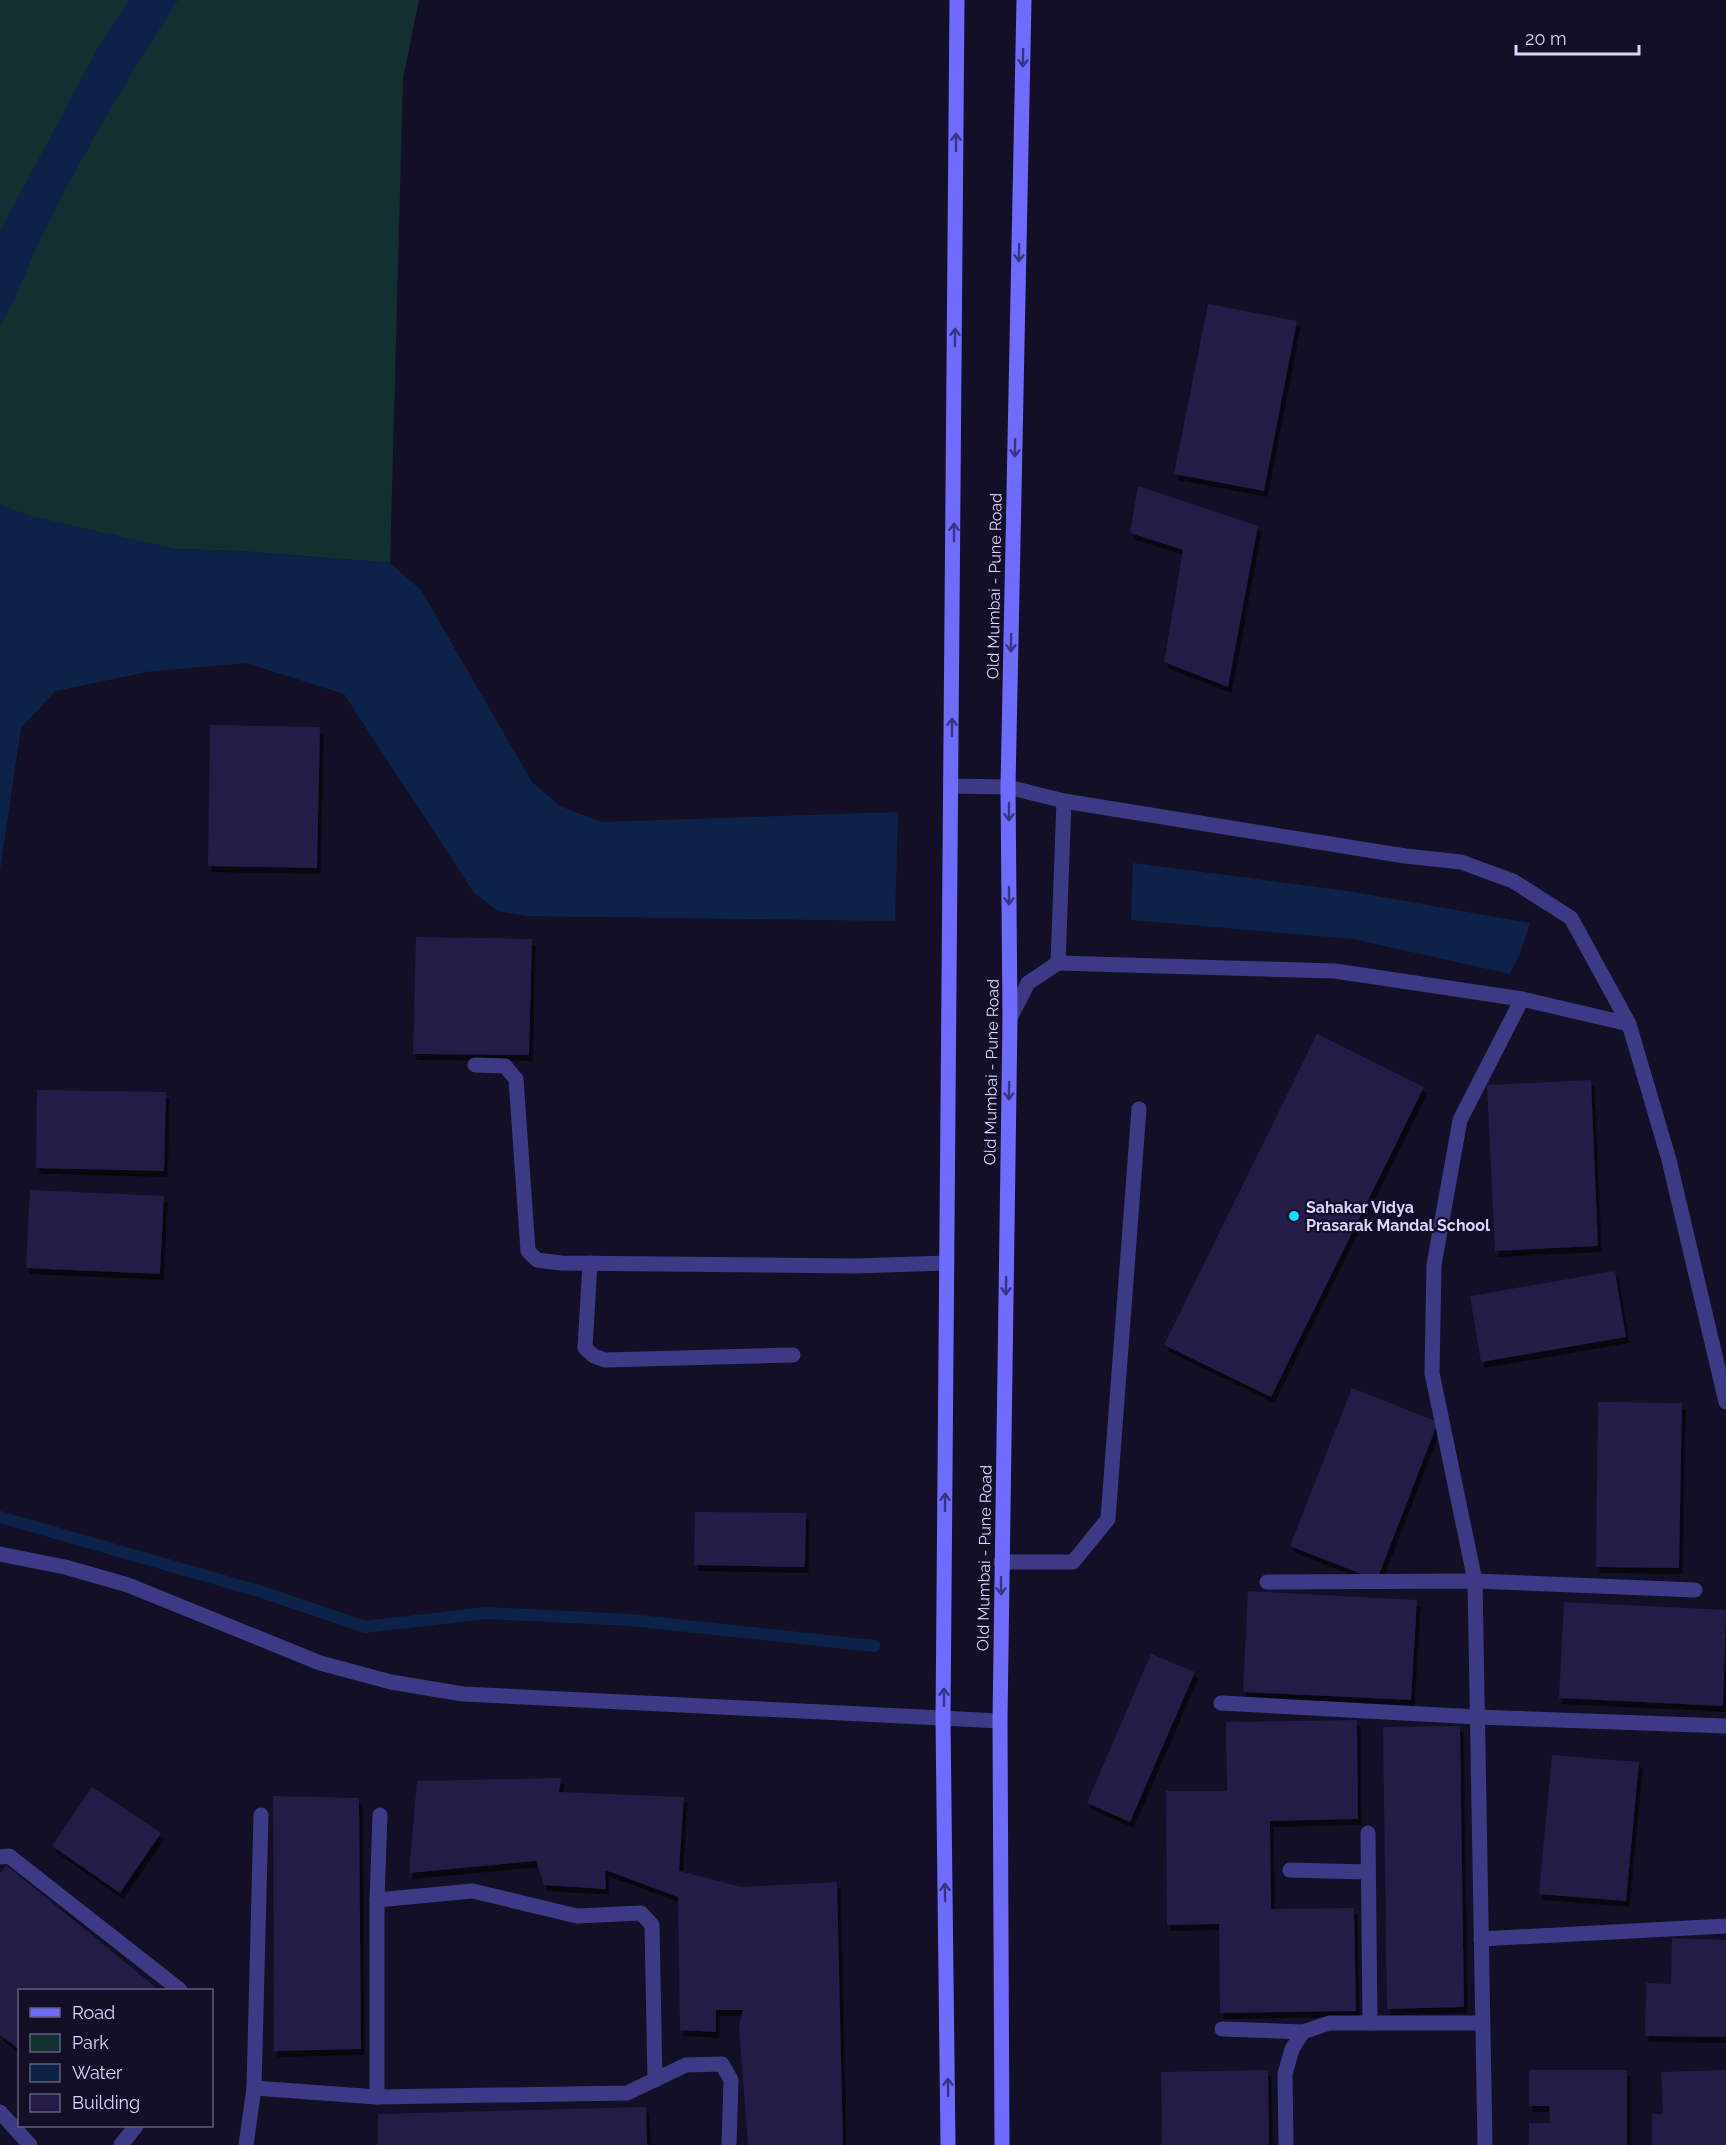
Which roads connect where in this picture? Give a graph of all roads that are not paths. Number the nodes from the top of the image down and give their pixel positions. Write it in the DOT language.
graph roads {
  1 [pos="957,0"];
  2 [pos="1024,0"];
  3 [pos="952,786"];
  4 [pos="1008,787"];
  5 [pos="1064,801"];
  6 [pos="1058,963"];
  7 [pos="1522,999"];
  8 [pos="1010,1018"];
  9 [pos="1629,1024"];
  10 [pos="475,1065"];
  11 [pos="1139,1109"];
  12 [pos="590,1263"];
  13 [pos="947,1263"];
  14 [pos="793,1355"];
  15 [pos="1726,1402"];
  16 [pos="0,1554"];
  17 [pos="1001,1562"];
  18 [pos="1475,1581"];
  19 [pos="1267,1582"];
  20 [pos="1695,1590"];
  21 [pos="1221,1703"];
  22 [pos="1477,1718"];
  23 [pos="944,1720"];
  24 [pos="1000,1721"];
  25 [pos="1726,1726"];
  26 [pos="261,1815"];
  27 [pos="380,1815"];
  28 [pos="1368,1833"];
  29 [pos="0,1857"];
  30 [pos="1290,1870"];
  31 [pos="1367,1872"];
  32 [pos="377,1900"];
  33 [pos="1726,1926"];
  34 [pos="1481,1939"];
  35 [pos="179,1989"];
  36 [pos="1371,2023"];
  37 [pos="1482,2023"];
  38 [pos="1222,2029"];
  39 [pos="1304,2032"];
  40 [pos="655,2080"];
  41 [pos="254,2088"];
  42 [pos="377,2097"];
  43 [pos="0,2112"];
  44 [pos="135,2127"];
  45 [pos="30,2145"];
  46 [pos="121,2145"];
  47 [pos="246,2145"];
  48 [pos="729,2145"];
  49 [pos="948,2145"];
  50 [pos="1002,2145"];
  51 [pos="1286,2145"];
  52 [pos="1485,2145"];
  3 -- 1 [label="main road, one-way"];
  2 -- 4 [label="main road, Old Mumbai - Pune Road, one-way"];
  3 -- 4 [label="street"];
  3 -- 13 [label="main road"];
  4 -- 5 [label="street"];
  4 -- 8 [label="main road, Old Mumbai - Pune Road, one-way"];
  5 -- 6 [label="street"];
  5 -- 9 [label="street"];
  6 -- 7 [label="street"];
  6 -- 8 [label="street"];
  7 -- 9 [label="street"];
  7 -- 18 [label="street"];
  8 -- 17 [label="main road, Old Mumbai - Pune Road, one-way"];
  9 -- 15 [label="street"];
  10 -- 12 [label="street"];
  11 -- 17 [label="street"];
  12 -- 13 [label="street"];
  12 -- 14 [label="street"];
  23 -- 13 [label="main road, one-way"];
  16 -- 23 [label="street"];
  17 -- 24 [label="main road, Old Mumbai - Pune Road, one-way"];
  18 -- 19 [label="street"];
  18 -- 20 [label="street"];
  18 -- 22 [label="street"];
  21 -- 22 [label="street"];
  22 -- 25 [label="street"];
  22 -- 34 [label="street"];
  23 -- 24 [label="street"];
  49 -- 23 [label="main road, one-way"];
  24 -- 50 [label="main road, Old Mumbai - Pune Road"];
  26 -- 41 [label="street"];
  27 -- 32 [label="street"];
  28 -- 31 [label="street"];
  29 -- 35 [label="street"];
  30 -- 31 [label="street"];
  31 -- 36 [label="street"];
  32 -- 40 [label="street"];
  32 -- 42 [label="street"];
  33 -- 34 [label="street"];
  34 -- 37 [label="street"];
  36 -- 37 [label="street"];
  36 -- 39 [label="street"];
  37 -- 52 [label="street"];
  38 -- 39 [label="street"];
  39 -- 51 [label="street"];
  40 -- 42 [label="street"];
  40 -- 48 [label="street"];
  41 -- 42 [label="street"];
  41 -- 47 [label="street"];
  43 -- 45 [label="street"];
  44 -- 46 [label="street"];
}
